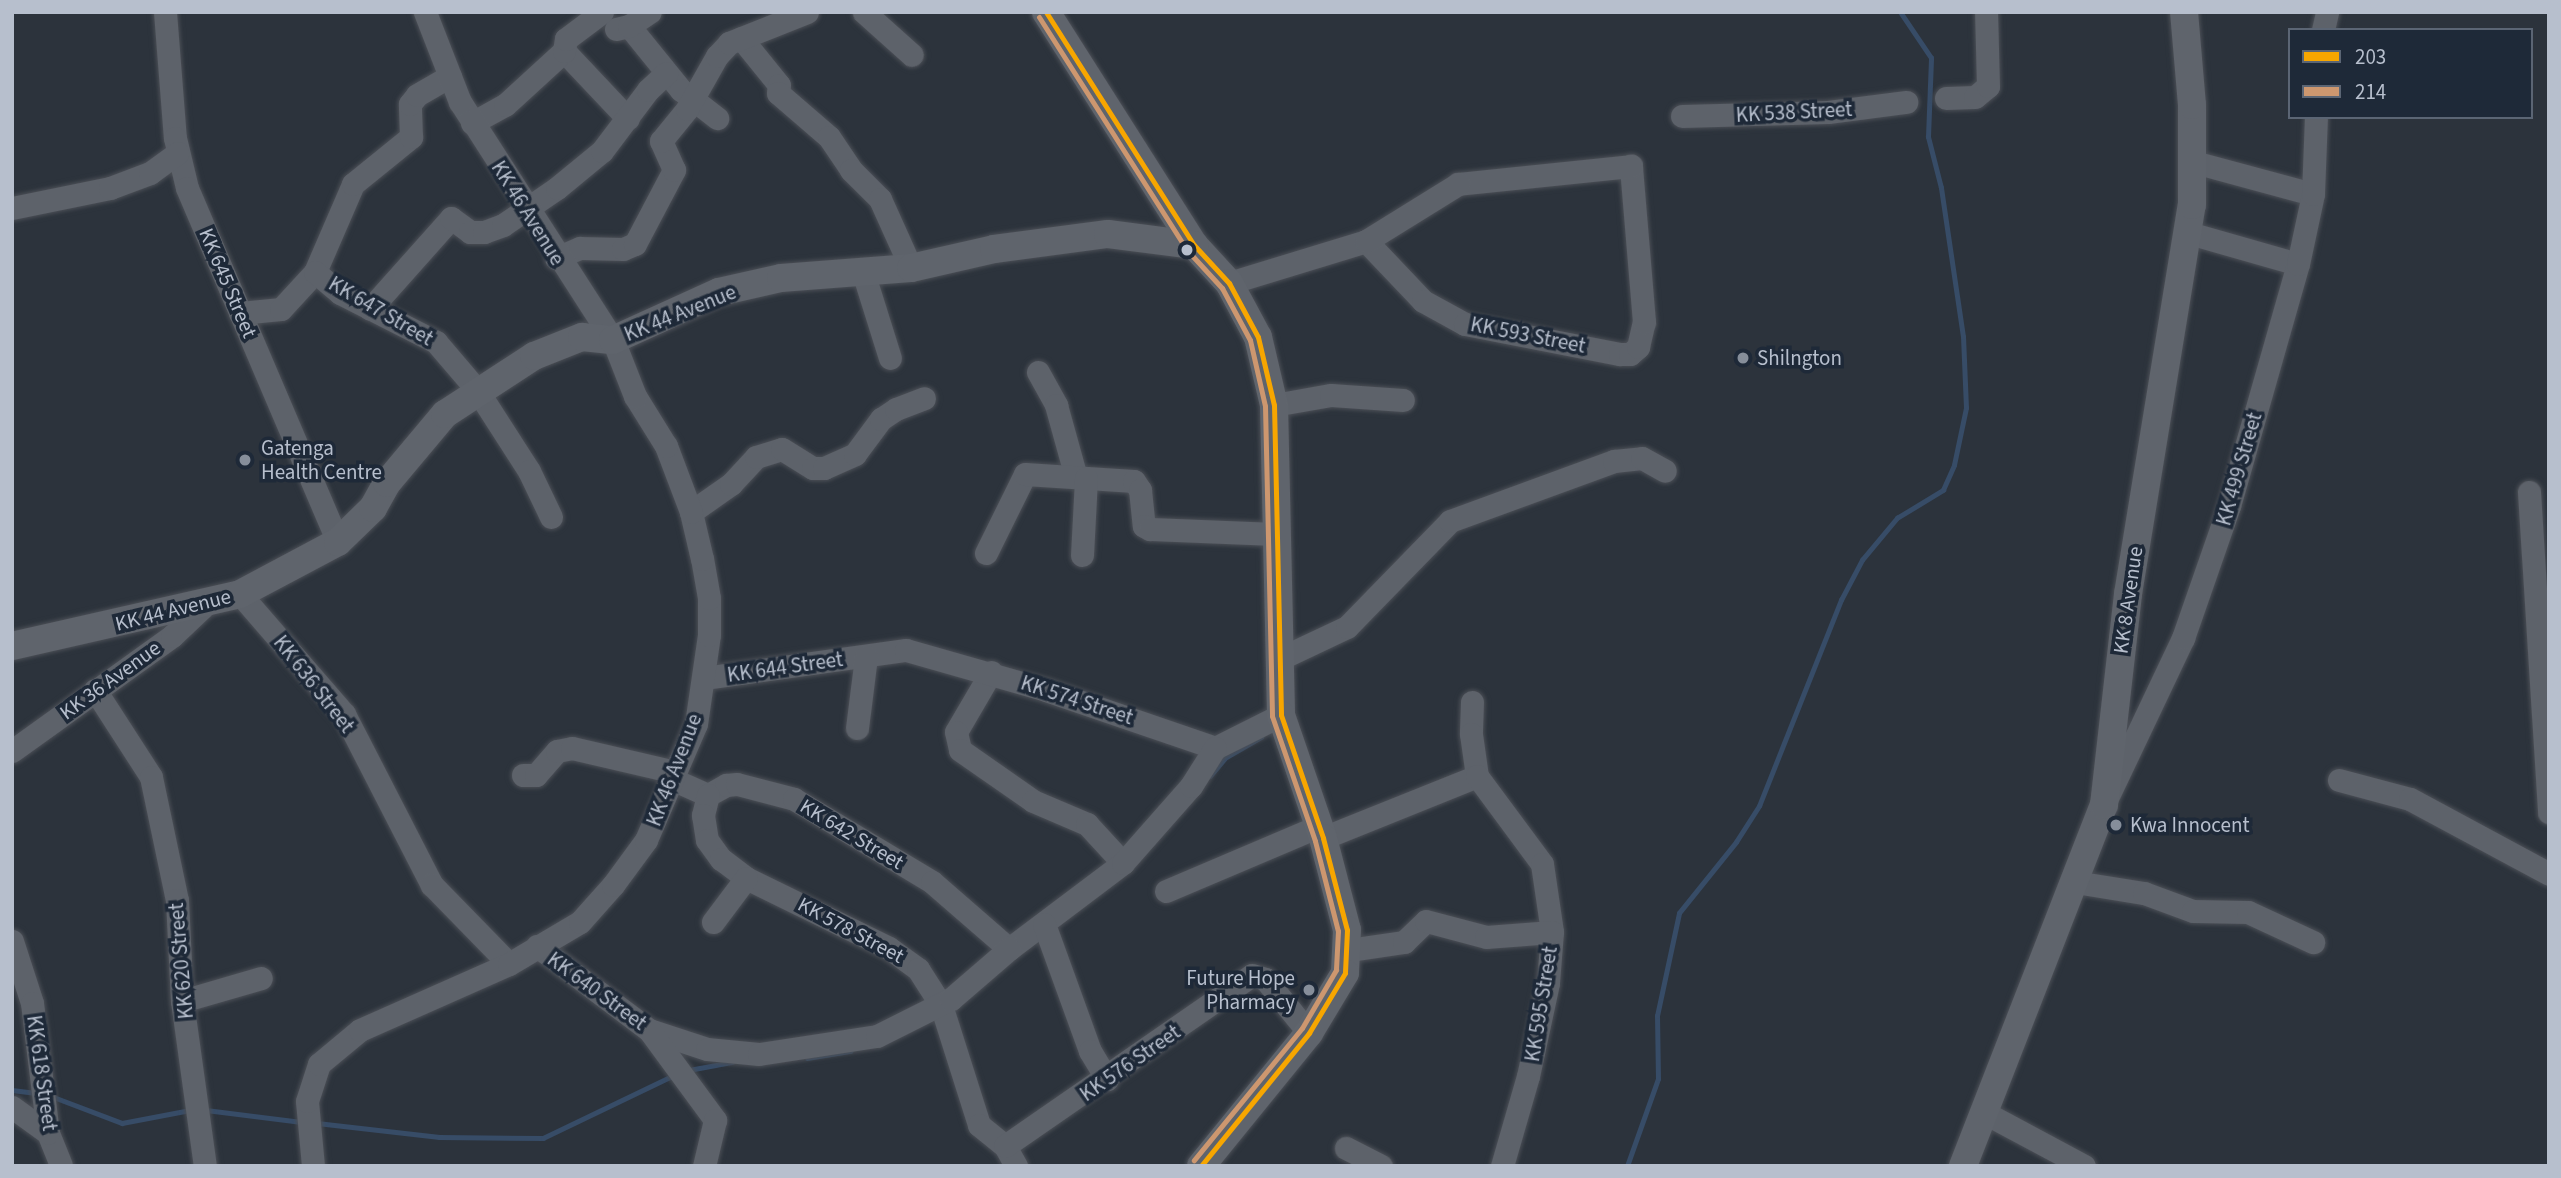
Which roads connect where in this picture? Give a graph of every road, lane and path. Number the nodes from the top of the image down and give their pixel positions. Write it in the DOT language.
graph roads {
  1 [pos="165,12"];
  2 [pos="425,12"];
  3 [pos="603,12"];
  4 [pos="650,12"];
  5 [pos="807,12"];
  6 [pos="864,12"];
  7 [pos="1046,12"];
  8 [pos="1986,12"];
  9 [pos="2184,12"];
  10 [pos="629,26"];
  11 [pos="741,38"];
  12 [pos="564,51"];
  13 [pos="912,55"];
  14 [pos="666,73"];
  15 [pos="450,76"];
  16 [pos="1946,98"];
  17 [pos="691,101"];
  18 [pos="1906,102"];
  19 [pos="1682,116"];
  20 [pos="717,118"];
  21 [pos="628,119"];
  22 [pos="2316,119"];
  23 [pos="472,123"];
  24 [pos="178,153"];
  25 [pos="2194,162"];
  26 [pos="2313,194"];
  27 [pos="12,208"];
  28 [pos="524,208"];
  29 [pos="1171,211"];
  30 [pos="2189,233"];
  31 [pos="1108,234"];
  32 [pos="1366,240"];
  33 [pos="1194,245"];
  34 [pos="556,258"];
  35 [pos="2298,264"];
  36 [pos="911,268"];
  37 [pos="863,271"];
  38 [pos="315,272"];
  39 [pos="1229,283"];
  40 [pos="370,309"];
  41 [pos="240,313"];
  42 [pos="613,340"];
  43 [pos="890,358"];
  44 [pos="1038,372"];
  45 [pos="477,390"];
  46 [pos="924,398"];
  47 [pos="1403,400"];
  48 [pos="1274,405"];
  49 [pos="1665,471"];
  50 [pos="1081,478"];
  51 [pos="2529,492"];
  52 [pos="691,512"];
  53 [pos="551,517"];
  54 [pos="1276,534"];
  55 [pos="338,542"];
  56 [pos="986,553"];
  57 [pos="1082,555"];
  58 [pos="240,594"];
  59 [pos="205,605"];
  60 [pos="12,646"];
  61 [pos="866,657"];
  62 [pos="1277,660"];
  63 [pos="991,672"];
  64 [pos="704,678"];
  65 [pos="95,690"];
  66 [pos="1472,702"];
  67 [pos="1281,715"];
  68 [pos="857,728"];
  69 [pos="1215,748"];
  70 [pos="12,751"];
  71 [pos="523,775"];
  72 [pos="674,776"];
  73 [pos="1477,776"];
  74 [pos="2339,780"];
  75 [pos="708,795"];
  76 [pos="2104,805"];
  77 [pos="2549,812"];
  78 [pos="1321,832"];
  79 [pos="1123,863"];
  80 [pos="2549,874"];
  81 [pos="746,878"];
  82 [pos="2075,882"];
  83 [pos="1166,891"];
  84 [pos="713,922"];
  85 [pos="1044,924"];
  86 [pos="1552,932"];
  87 [pos="12,940"];
  88 [pos="2313,942"];
  89 [pos="537,946"];
  90 [pos="1009,949"];
  91 [pos="1349,950"];
  92 [pos="509,964"];
  93 [pos="261,978"];
  94 [pos="182,1001"];
  95 [pos="944,1015"];
  96 [pos="649,1030"];
  97 [pos="1310,1033"];
  98 [pos="1107,1079"];
  99 [pos="12,1107"];
  100 [pos="1987,1114"];
  101 [pos="48,1133"];
  102 [pos="1346,1148"];
  103 [pos="1011,1156"];
  104 [pos="61,1166"];
  105 [pos="205,1166"];
  106 [pos="313,1166"];
  107 [pos="704,1166"];
  108 [pos="1201,1166"];
  109 [pos="1381,1166"];
  110 [pos="1502,1166"];
  111 [pos="1963,1166"];
  112 [pos="2084,1166"];
  1 -- 24 [label="street, KK 645 Street"];
  2 -- 15 [label="street, KK 46 Avenue"];
  3 -- 10 [label="street"];
  3 -- 12 [label="street"];
  4 -- 10 [label="street"];
  5 -- 11 [label="street"];
  6 -- 13 [label="street"];
  7 -- 29 [label="main road"];
  8 -- 16 [label="street"];
  9 -- 25 [label="main road, KK 8 Avenue"];
  10 -- 14 [label="street"];
  11 -- 17 [label="street"];
  11 -- 36 [label="street"];
  12 -- 21 [label="street"];
  12 -- 23 [label="street"];
  14 -- 17 [label="street"];
  14 -- 21 [label="street"];
  15 -- 23 [label="street, KK 46 Avenue"];
  15 -- 38 [label="street"];
  17 -- 20 [label="street"];
  17 -- 34 [label="street"];
  18 -- 19 [label="street, KK 538 Street"];
  21 -- 28 [label="street"];
  22 -- 26 [label="street, KK 499 Street"];
  23 -- 28 [label="street, KK 46 Avenue"];
  24 -- 27 [label="street"];
  24 -- 41 [label="street, KK 645 Street"];
  25 -- 26 [label="street"];
  25 -- 30 [label="main road, KK 8 Avenue"];
  26 -- 35 [label="street, KK 499 Street"];
  28 -- 34 [label="street, KK 46 Avenue"];
  28 -- 40 [label="street"];
  29 -- 31 [label="main road, KK 44 Avenue"];
  29 -- 33 [label="main road"];
  30 -- 35 [label="street"];
  30 -- 76 [label="main road, KK 8 Avenue"];
  31 -- 33 [label="main road, KK 44 Avenue"];
  31 -- 36 [label="main road, KK 44 Avenue"];
  32 -- 32 [label="street, KK 593 Street"];
  32 -- 39 [label="street"];
  33 -- 39 [label="main road"];
  34 -- 42 [label="street, KK 46 Avenue"];
  35 -- 76 [label="street, KK 499 Street"];
  36 -- 37 [label="main road, KK 44 Avenue"];
  37 -- 42 [label="main road, KK 44 Avenue"];
  37 -- 43 [label="street"];
  38 -- 40 [label="street, KK 647 Street"];
  38 -- 41 [label="street, KK 647 Street"];
  39 -- 48 [label="main road"];
  40 -- 45 [label="street, KK 647 Street"];
  41 -- 55 [label="street, KK 645 Street"];
  42 -- 45 [label="main road, KK 44 Avenue"];
  42 -- 52 [label="street, KK 46 Avenue"];
  44 -- 50 [label="street"];
  45 -- 53 [label="street, KK 647 Street"];
  45 -- 55 [label="main road, KK 44 Avenue"];
  46 -- 52 [label="street"];
  47 -- 48 [label="street"];
  48 -- 54 [label="main road"];
  49 -- 62 [label="street"];
  50 -- 54 [label="street"];
  50 -- 56 [label="street"];
  50 -- 57 [label="street"];
  51 -- 77 [label="street"];
  52 -- 64 [label="street, KK 46 Avenue"];
  54 -- 62 [label="main road"];
  55 -- 58 [label="main road, KK 44 Avenue"];
  58 -- 59 [label="main road, KK 44 Avenue"];
  58 -- 92 [label="street, KK 636 Street"];
  59 -- 60 [label="main road, KK 44 Avenue"];
  59 -- 65 [label="street, KK 36 Avenue"];
  61 -- 63 [label="street, KK 574 Street"];
  61 -- 64 [label="street, KK 644 Street"];
  61 -- 68 [label="street"];
  62 -- 67 [label="main road"];
  63 -- 69 [label="street, KK 574 Street"];
  63 -- 79 [label="street"];
  64 -- 72 [label="street, KK 46 Avenue"];
  65 -- 70 [label="street, KK 36 Avenue"];
  65 -- 94 [label="street, KK 620 Street"];
  66 -- 73 [label="street"];
  67 -- 69 [label="street"];
  67 -- 78 [label="main road"];
  69 -- 79 [label="street"];
  71 -- 72 [label="street"];
  72 -- 75 [label="street"];
  72 -- 89 [label="street, KK 46 Avenue"];
  73 -- 78 [label="street"];
  73 -- 86 [label="street, KK 595 Street"];
  74 -- 80 [label="street"];
  75 -- 81 [label="street, KK 578 Street"];
  75 -- 90 [label="street, KK 642 Street"];
  76 -- 82 [label="main road, KK 8 Avenue"];
  78 -- 83 [label="street"];
  78 -- 91 [label="main road"];
  79 -- 85 [label="street"];
  81 -- 84 [label="street"];
  81 -- 95 [label="street, KK 578 Street"];
  82 -- 88 [label="street"];
  82 -- 100 [label="main road, KK 8 Avenue"];
  85 -- 90 [label="street"];
  85 -- 98 [label="street"];
  86 -- 91 [label="street"];
  86 -- 110 [label="street, KK 595 Street"];
  87 -- 101 [label="street, KK 618 Street"];
  89 -- 92 [label="street, KK 46 Avenue"];
  89 -- 96 [label="street, KK 640 Street"];
  90 -- 95 [label="street"];
  91 -- 97 [label="main road"];
  92 -- 106 [label="street, KK 46 Avenue"];
  93 -- 94 [label="street"];
  94 -- 105 [label="street, KK 620 Street"];
  95 -- 96 [label="street, KK 640 Street"];
  95 -- 103 [label="street, KK 578 Street"];
  96 -- 107 [label="street"];
  97 -- 98 [label="street, KK 576 Street"];
  97 -- 108 [label="main road"];
  98 -- 103 [label="street, KK 576 Street"];
  99 -- 101 [label="street"];
  100 -- 111 [label="main road, KK 8 Avenue"];
  100 -- 112 [label="street"];
  101 -- 104 [label="street, KK 618 Street"];
  102 -- 109 [label="street"];
}
